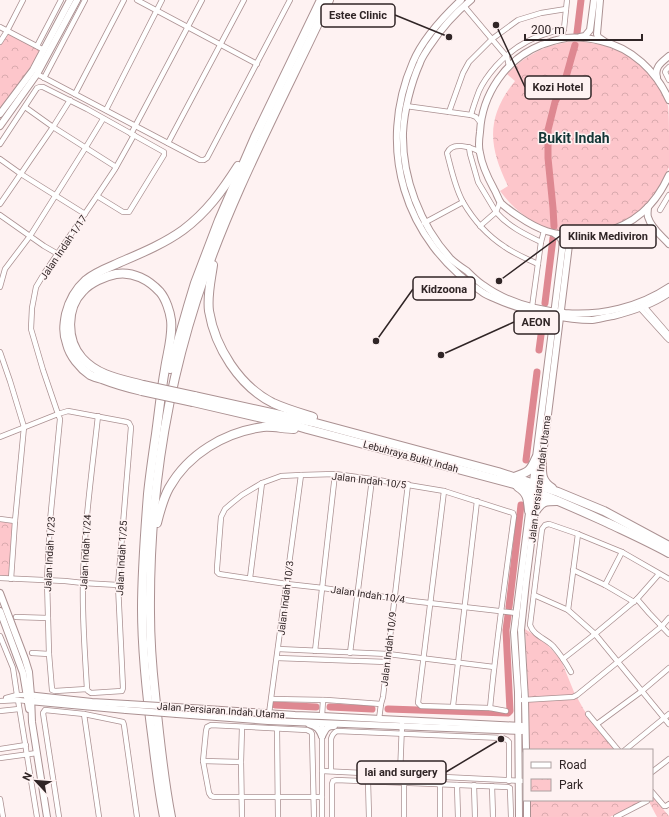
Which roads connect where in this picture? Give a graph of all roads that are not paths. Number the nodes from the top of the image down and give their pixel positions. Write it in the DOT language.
graph roads {
  1 [pos="23,0"];
  2 [pos="61,0"];
  3 [pos="70,0"];
  4 [pos="77,0"];
  5 [pos="85,0"];
  6 [pos="124,0"];
  7 [pos="137,0"];
  8 [pos="162,0"];
  9 [pos="202,0"];
  10 [pos="244,0"];
  11 [pos="290,0"];
  12 [pos="321,0"];
  13 [pos="329,0"];
  14 [pos="471,0"];
  15 [pos="567,0"];
  16 [pos="594,0"];
  17 [pos="600,0"];
  18 [pos="463,3"];
  19 [pos="566,9"];
  20 [pos="157,11"];
  21 [pos="0,27"];
  22 [pos="187,27"];
  23 [pos="564,29"];
  24 [pos="7,31"];
  25 [pos="573,38"];
  26 [pos="492,39"];
  27 [pos="561,39"];
  28 [pos="0,42"];
  29 [pos="606,42"];
  30 [pos="220,44"];
  31 [pos="37,46"];
  32 [pos="44,50"];
  33 [pos="506,56"];
  34 [pos="669,56"];
  35 [pos="517,59"];
  36 [pos="36,64"];
  37 [pos="257,64"];
  38 [pos="645,64"];
  39 [pos="660,64"];
  40 [pos="509,66"];
  41 [pos="669,67"];
  42 [pos="37,74"];
  43 [pos="27,78"];
  44 [pos="44,78"];
  45 [pos="658,80"];
  46 [pos="669,80"];
  47 [pos="75,94"];
  48 [pos="70,100"];
  49 [pos="669,100"];
  50 [pos="406,106"];
  51 [pos="24,107"];
  52 [pos="106,110"];
  53 [pos="483,111"];
  54 [pos="449,112"];
  55 [pos="471,115"];
  56 [pos="2,117"];
  57 [pos="103,119"];
  58 [pos="480,122"];
  59 [pos="0,126"];
  60 [pos="135,126"];
  61 [pos="53,127"];
  62 [pos="133,134"];
  63 [pos="255,137"];
  64 [pos="168,143"];
  65 [pos="479,143"];
  66 [pos="0,144"];
  67 [pos="86,147"];
  68 [pos="470,148"];
  69 [pos="480,152"];
  70 [pos="0,159"];
  71 [pos="116,167"];
  72 [pos="21,174"];
  73 [pos="669,175"];
  74 [pos="55,195"];
  75 [pos="669,195"];
  76 [pos="97,196"];
  77 [pos="463,202"];
  78 [pos="500,202"];
  79 [pos="0,204"];
  80 [pos="506,207"];
  81 [pos="648,207"];
  82 [pos="497,210"];
  83 [pos="660,210"];
  84 [pos="85,214"];
  85 [pos="0,215"];
  86 [pos="631,221"];
  87 [pos="426,223"];
  88 [pos="419,226"];
  89 [pos="480,226"];
  90 [pos="652,226"];
  91 [pos="224,228"];
  92 [pos="544,231"];
  93 [pos="555,234"];
  94 [pos="30,236"];
  95 [pos="584,236"];
  96 [pos="541,242"];
  97 [pos="669,244"];
  98 [pos="58,254"];
  99 [pos="538,264"];
  100 [pos="0,287"];
  101 [pos="669,287"];
  102 [pos="560,293"];
  103 [pos="669,293"];
  104 [pos="640,305"];
  105 [pos="532,307"];
  106 [pos="541,311"];
  107 [pos="557,314"];
  108 [pos="578,317"];
  109 [pos="669,335"];
  110 [pos="554,337"];
  111 [pos="669,340"];
  112 [pos="0,352"];
  113 [pos="143,388"];
  114 [pos="193,399"];
  115 [pos="160,406"];
  116 [pos="58,414"];
  117 [pos="98,416"];
  118 [pos="24,427"];
  119 [pos="307,429"];
  120 [pos="0,437"];
  121 [pos="428,452"];
  122 [pos="539,458"];
  123 [pos="300,474"];
  124 [pos="335,474"];
  125 [pos="372,478"];
  126 [pos="514,481"];
  127 [pos="262,483"];
  128 [pos="408,484"];
  129 [pos="535,488"];
  130 [pos="444,491"];
  131 [pos="558,492"];
  132 [pos="477,501"];
  133 [pos="560,501"];
  134 [pos="532,511"];
  135 [pos="0,519"];
  136 [pos="15,521"];
  137 [pos="578,534"];
  138 [pos="630,534"];
  139 [pos="152,542"];
  140 [pos="665,542"];
  141 [pos="669,547"];
  142 [pos="622,552"];
  143 [pos="669,553"];
  144 [pos="573,570"];
  145 [pos="219,574"];
  146 [pos="659,574"];
  147 [pos="0,578"];
  148 [pos="11,578"];
  149 [pos="250,578"];
  150 [pos="669,579"];
  151 [pos="47,580"];
  152 [pos="526,582"];
  153 [pos="83,583"];
  154 [pos="287,584"];
  155 [pos="118,585"];
  156 [pos="605,585"];
  157 [pos="323,588"];
  158 [pos="0,593"];
  159 [pos="358,593"];
  160 [pos="534,595"];
  161 [pos="394,598"];
  162 [pos="635,600"];
  163 [pos="430,603"];
  164 [pos="465,608"];
  165 [pos="568,610"];
  166 [pos="501,611"];
  167 [pos="0,612"];
  168 [pos="516,613"];
  169 [pos="16,617"];
  170 [pos="48,618"];
  171 [pos="669,618"];
  172 [pos="662,626"];
  173 [pos="521,630"];
  174 [pos="595,634"];
  175 [pos="669,634"];
  176 [pos="10,638"];
  177 [pos="1,639"];
  178 [pos="278,649"];
  179 [pos="316,651"];
  180 [pos="329,652"];
  181 [pos="32,653"];
  182 [pos="350,653"];
  183 [pos="49,654"];
  184 [pos="388,654"];
  185 [pos="277,658"];
  186 [pos="423,658"];
  187 [pos="563,659"];
  188 [pos="328,660"];
  189 [pos="387,662"];
  190 [pos="459,662"];
  191 [pos="618,662"];
  192 [pos="494,667"];
  193 [pos="669,668"];
  194 [pos="571,672"];
  195 [pos="87,689"];
  196 [pos="642,691"];
  197 [pos="18,698"];
  198 [pos="29,698"];
  199 [pos="272,699"];
  200 [pos="0,700"];
  201 [pos="323,700"];
  202 [pos="521,702"];
  203 [pos="381,704"];
  204 [pos="453,706"];
  205 [pos="127,707"];
  206 [pos="20,708"];
  207 [pos="490,708"];
  208 [pos="506,710"];
  209 [pos="0,711"];
  210 [pos="84,714"];
  211 [pos="270,714"];
  212 [pos="588,714"];
  213 [pos="669,714"];
  214 [pos="322,716"];
  215 [pos="664,718"];
  216 [pos="295,719"];
  217 [pos="379,719"];
  218 [pos="268,721"];
  219 [pos="349,721"];
  220 [pos="322,723"];
  221 [pos="402,723"];
  222 [pos="597,724"];
  223 [pos="669,724"];
  224 [pos="242,727"];
  225 [pos="501,727"];
  226 [pos="522,728"];
  227 [pos="277,729"];
  228 [pos="401,734"];
  229 [pos="322,736"];
  230 [pos="26,745"];
  231 [pos="0,749"];
  232 [pos="526,749"];
  233 [pos="617,749"];
  234 [pos="625,749"];
  235 [pos="519,751"];
  236 [pos="37,753"];
  237 [pos="27,754"];
  238 [pos="0,758"];
  239 [pos="669,759"];
  240 [pos="203,761"];
  241 [pos="241,762"];
  242 [pos="322,771"];
  243 [pos="331,771"];
  244 [pos="653,771"];
  245 [pos="400,775"];
  246 [pos="368,781"];
  247 [pos="509,781"];
  248 [pos="522,781"];
  249 [pos="404,782"];
  250 [pos="440,784"];
  251 [pos="457,785"];
  252 [pos="474,785"];
  253 [pos="492,786"];
  254 [pos="653,793"];
  255 [pos="242,797"];
  256 [pos="277,797"];
  257 [pos="314,797"];
  258 [pos="322,797"];
  259 [pos="0,799"];
  260 [pos="527,801"];
  261 [pos="647,801"];
  262 [pos="667,805"];
  263 [pos="3,817"];
  264 [pos="37,817"];
  265 [pos="47,817"];
  266 [pos="59,817"];
  267 [pos="99,817"];
  268 [pos="137,817"];
  269 [pos="164,817"];
  270 [pos="170,817"];
  271 [pos="242,817"];
  272 [pos="278,817"];
  273 [pos="314,817"];
  274 [pos="322,817"];
  275 [pos="332,817"];
  276 [pos="369,817"];
  277 [pos="404,817"];
  278 [pos="440,817"];
  279 [pos="458,817"];
  280 [pos="475,817"];
  281 [pos="493,817"];
  282 [pos="511,817"];
  283 [pos="519,817"];
  284 [pos="527,817"];
  285 [pos="616,817"];
  1 -- 24 [label="street"];
  2 -- 31 [label="street"];
  3 -- 32 [label="main road"];
  4 -- 42 [label="main road"];
  5 -- 44 [label="street"];
  6 -- 47 [label="street"];
  7 -- 20 [label="street"];
  8 -- 20 [label="street"];
  9 -- 22 [label="street, Jalan Indah 1/17"];
  10 -- 30 [label="street"];
  11 -- 37 [label="street"];
  12 -- 63 [label="highway"];
  13 -- 91 [label="highway"];
  14 -- 18 [label="main road"];
  15 -- 19 [label="street"];
  16 -- 25 [label="main road"];
  17 -- 29 [label="main road"];
  18 -- 26 [label="street"];
  18 -- 50 [label="main road"];
  18 -- 88 [label="main road"];
  19 -- 23 [label="street"];
  19 -- 26 [label="street"];
  20 -- 22 [label="street"];
  20 -- 52 [label="street"];
  21 -- 24 [label="street"];
  22 -- 30 [label="street"];
  22 -- 60 [label="street, Jalan Indah 1/17"];
  23 -- 25 [label="street"];
  23 -- 27 [label="street"];
  23 -- 33 [label="street"];
  24 -- 28 [label="street"];
  24 -- 31 [label="street"];
  25 -- 27 [label="main road, Jalan Persiaran Indah Utama"];
  25 -- 29 [label="main road, Jalan Persiaran Indah Utama"];
  26 -- 33 [label="street"];
  26 -- 54 [label="street"];
  27 -- 35 [label="main road, Jalan Persiaran Indah Utama"];
  29 -- 38 [label="main road, Jalan Persiaran Indah Utama"];
  30 -- 37 [label="street"];
  30 -- 64 [label="street"];
  31 -- 32 [label="street"];
  32 -- 36 [label="main road"];
  33 -- 35 [label="street"];
  33 -- 40 [label="street"];
  33 -- 55 [label="street"];
  34 -- 39 [label="main road"];
  35 -- 40 [label="main road, Jalan Persiaran Indah Utama"];
  36 -- 42 [label="main road"];
  36 -- 43 [label="main road"];
  37 -- 64 [label="street"];
  38 -- 39 [label="main road"];
  38 -- 45 [label="main road, Jalan Persiaran Indah Utama"];
  39 -- 45 [label="main road"];
  40 -- 53 [label="main road, Jalan Persiaran Indah Utama"];
  41 -- 46 [label="street"];
  42 -- 43 [label="main road"];
  42 -- 44 [label="street"];
  42 -- 56 [label="main road"];
  43 -- 56 [label="main road"];
  44 -- 47 [label="street"];
  45 -- 49 [label="main road, Jalan Persiaran Indah Utama"];
  47 -- 52 [label="street"];
  48 -- 51 [label="street"];
  48 -- 57 [label="street"];
  48 -- 61 [label="street"];
  50 -- 54 [label="street"];
  50 -- 87 [label="main road"];
  51 -- 61 [label="street"];
  51 -- 66 [label="street"];
  52 -- 60 [label="street"];
  53 -- 55 [label="street"];
  53 -- 58 [label="main road, Jalan Persiaran Indah Utama"];
  54 -- 55 [label="street"];
  55 -- 58 [label="street"];
  56 -- 59 [label="main road"];
  57 -- 62 [label="street"];
  57 -- 67 [label="street"];
  58 -- 65 [label="main road, Jalan Persiaran Indah Utama"];
  60 -- 62 [label="street, Jalan Indah 1/17"];
  60 -- 64 [label="street"];
  61 -- 67 [label="street"];
  61 -- 72 [label="street"];
  62 -- 71 [label="street, Jalan Indah 1/17"];
  62 -- 76 [label="street"];
  63 -- 113 [label="highway"];
  63 -- 115 [label="highway"];
  65 -- 68 [label="street"];
  65 -- 69 [label="main road, Jalan Persiaran Indah Utama"];
  67 -- 71 [label="street"];
  67 -- 74 [label="street"];
  68 -- 69 [label="street"];
  68 -- 77 [label="street"];
  68 -- 82 [label="street"];
  69 -- 78 [label="main road, Jalan Persiaran Indah Utama"];
  70 -- 72 [label="street"];
  71 -- 76 [label="street, Jalan Indah 1/17"];
  72 -- 74 [label="street"];
  72 -- 79 [label="street"];
  73 -- 81 [label="main road, Jalan Persiaran Indah Utama"];
  74 -- 84 [label="street"];
  74 -- 94 [label="street"];
  75 -- 83 [label="street"];
  76 -- 84 [label="street, Jalan Indah 1/17"];
  77 -- 87 [label="street"];
  77 -- 89 [label="street"];
  78 -- 80 [label="main road, Jalan Persiaran Indah Utama"];
  78 -- 82 [label="street"];
  80 -- 82 [label="street"];
  80 -- 92 [label="main road, Jalan Persiaran Indah Utama"];
  81 -- 86 [label="main road, Jalan Persiaran Indah Utama"];
  81 -- 90 [label="main road"];
  82 -- 89 [label="street"];
  82 -- 96 [label="street"];
  84 -- 98 [label="street, Jalan Indah 1/17"];
  85 -- 94 [label="street"];
  86 -- 90 [label="main road"];
  86 -- 95 [label="main road, Jalan Persiaran Indah Utama"];
  87 -- 88 [label="street"];
  87 -- 105 [label="main road"];
  88 -- 106 [label="main road"];
  89 -- 99 [label="street"];
  90 -- 97 [label="main road"];
  91 -- 121 [label="highway"];
  91 -- 139 [label="highway"];
  92 -- 93 [label="main road, Jalan Persiaran Indah Utama"];
  92 -- 96 [label="street"];
  93 -- 95 [label="main road, Jalan Persiaran Indah Utama"];
  93 -- 102 [label="main road, Jalan Persiaran Indah Utama"];
  94 -- 98 [label="street"];
  94 -- 100 [label="street"];
  95 -- 102 [label="main road, Jalan Persiaran Indah Utama"];
  96 -- 99 [label="street"];
  98 -- 116 [label="street, Jalan Indah 1/17"];
  99 -- 105 [label="street"];
  101 -- 104 [label="main road"];
  102 -- 106 [label="main road"];
  102 -- 107 [label="main road, Jalan Persiaran Indah Utama"];
  102 -- 108 [label="main road"];
  103 -- 104 [label="main road"];
  104 -- 108 [label="main road"];
  104 -- 109 [label="street"];
  104 -- 111 [label="street"];
  105 -- 106 [label="main road"];
  106 -- 107 [label="main road"];
  106 -- 110 [label="main road"];
  107 -- 108 [label="main road"];
  107 -- 110 [label="main road, Jalan Persiaran Indah Utama"];
  108 -- 110 [label="main road"];
  110 -- 122 [label="main road, Jalan Persiaran Indah Utama"];
  112 -- 118 [label="street"];
  113 -- 114 [label="highway, Lebuhraya Bukit Indah, bridge"];
  113 -- 115 [label="highway"];
  114 -- 119 [label="highway, Lebuhraya Bukit Indah"];
  114 -- 121 [label="highway, Lebuhraya Bukit Indah"];
  115 -- 269 [label="highway"];
  116 -- 117 [label="street"];
  116 -- 118 [label="street"];
  116 -- 151 [label="street, Jalan Indah 1/23"];
  117 -- 153 [label="street, Jalan Indah 1/24"];
  117 -- 155 [label="street, Jalan Indah 1/25"];
  118 -- 120 [label="street"];
  118 -- 136 [label="street"];
  119 -- 126 [label="highway, Lebuhraya Bukit Indah"];
  119 -- 139 [label="highway"];
  121 -- 126 [label="highway, Lebuhraya Bukit Indah"];
  122 -- 126 [label="highway"];
  122 -- 129 [label="main road, Jalan Persiaran Indah Utama"];
  122 -- 131 [label="highway"];
  123 -- 124 [label="street, Jalan Indah 10/5"];
  123 -- 127 [label="street, Jalan Indah 10/5"];
  123 -- 154 [label="street, Jalan Indah 10/3"];
  124 -- 125 [label="street, Jalan Indah 10/5"];
  124 -- 157 [label="street"];
  125 -- 128 [label="street, Jalan Indah 10/5"];
  125 -- 159 [label="street"];
  126 -- 129 [label="highway, Lebuhraya Bukit Indah"];
  126 -- 134 [label="highway"];
  127 -- 145 [label="street, Jalan Indah 10/5"];
  127 -- 149 [label="street"];
  128 -- 130 [label="street, Jalan Indah 10/5"];
  128 -- 161 [label="street, Jalan Indah 10/9"];
  129 -- 131 [label="highway, Lebuhraya Bukit Indah"];
  129 -- 133 [label="highway, Lebuhraya Bukit Indah"];
  129 -- 134 [label="main road, Jalan Persiaran Indah Utama"];
  130 -- 132 [label="street, Jalan Indah 10/5"];
  130 -- 163 [label="street"];
  131 -- 140 [label="highway, Lebuhraya Bukit Indah"];
  132 -- 164 [label="street"];
  132 -- 166 [label="street, Jalan Indah 10/5"];
  133 -- 134 [label="highway"];
  133 -- 138 [label="highway, Lebuhraya Bukit Indah"];
  134 -- 152 [label="main road, Jalan Persiaran Indah Utama"];
  134 -- 168 [label="main road, Jalan Persiaran Indah Utama"];
  135 -- 136 [label="street"];
  136 -- 148 [label="street"];
  137 -- 142 [label="street"];
  137 -- 144 [label="street"];
  137 -- 160 [label="street"];
  138 -- 141 [label="highway"];
  138 -- 143 [label="highway, Lebuhraya Bukit Indah"];
  139 -- 270 [label="highway"];
  140 -- 141 [label="highway, Lebuhraya Bukit Indah"];
  142 -- 146 [label="street"];
  142 -- 156 [label="street"];
  144 -- 156 [label="street"];
  144 -- 165 [label="street"];
  145 -- 149 [label="street, Jalan Indah 10/4"];
  146 -- 150 [label="street"];
  146 -- 162 [label="street"];
  147 -- 148 [label="street"];
  148 -- 151 [label="street"];
  149 -- 154 [label="street, Jalan Indah 10/4"];
  151 -- 153 [label="street"];
  151 -- 170 [label="street, Jalan Indah 1/23"];
  152 -- 168 [label="main road"];
  152 -- 173 [label="main road, Jalan Persiaran Indah Utama"];
  153 -- 155 [label="street"];
  153 -- 195 [label="street, Jalan Indah 1/24"];
  154 -- 157 [label="street, Jalan Indah 10/4"];
  154 -- 178 [label="street, Jalan Indah 10/3"];
  155 -- 195 [label="street, Jalan Indah 1/25"];
  156 -- 162 [label="street"];
  157 -- 159 [label="street, Jalan Indah 10/4"];
  157 -- 179 [label="street"];
  158 -- 198 [label="main road"];
  159 -- 161 [label="street, Jalan Indah 10/4"];
  159 -- 182 [label="street"];
  160 -- 165 [label="street"];
  160 -- 187 [label="street"];
  161 -- 163 [label="street, Jalan Indah 10/4"];
  161 -- 184 [label="street, Jalan Indah 10/9"];
  162 -- 172 [label="street"];
  162 -- 174 [label="street"];
  163 -- 164 [label="street, Jalan Indah 10/4"];
  163 -- 186 [label="street"];
  164 -- 166 [label="street, Jalan Indah 10/4"];
  164 -- 190 [label="street"];
  165 -- 174 [label="street"];
  166 -- 168 [label="street, Jalan Indah 10/4"];
  166 -- 192 [label="street"];
  167 -- 176 [label="main road"];
  168 -- 173 [label="main road"];
  168 -- 202 [label="main road, Jalan Persiaran Indah Utama"];
  169 -- 170 [label="street"];
  170 -- 183 [label="street, Jalan Indah 1/23"];
  171 -- 172 [label="street"];
  172 -- 175 [label="street"];
  172 -- 191 [label="street"];
  173 -- 202 [label="main road, Jalan Persiaran Indah Utama"];
  174 -- 187 [label="street"];
  174 -- 191 [label="street"];
  176 -- 177 [label="street"];
  176 -- 198 [label="main road"];
  177 -- 197 [label="street"];
  178 -- 179 [label="street"];
  178 -- 185 [label="street, Jalan Indah 10/3"];
  179 -- 180 [label="street"];
  180 -- 182 [label="street"];
  180 -- 188 [label="street"];
  181 -- 183 [label="street"];
  182 -- 184 [label="street"];
  183 -- 195 [label="street, Jalan Indah 1/23"];
  184 -- 186 [label="street"];
  184 -- 189 [label="street, Jalan Indah 10/9"];
  185 -- 188 [label="street"];
  185 -- 199 [label="street, Jalan Indah 10/3"];
  186 -- 190 [label="street"];
  186 -- 204 [label="street"];
  187 -- 194 [label="street"];
  188 -- 189 [label="street"];
  189 -- 203 [label="street, Jalan Indah 10/9"];
  190 -- 192 [label="street"];
  190 -- 204 [label="street"];
  191 -- 196 [label="street"];
  191 -- 202 [label="street"];
  192 -- 207 [label="street"];
  193 -- 196 [label="street"];
  196 -- 215 [label="street"];
  196 -- 222 [label="street"];
  197 -- 198 [label="street"];
  197 -- 200 [label="street"];
  197 -- 206 [label="street"];
  198 -- 205 [label="main road, Jalan Persiaran Indah Utama"];
  198 -- 236 [label="main road"];
  199 -- 201 [label="street"];
  199 -- 211 [label="street, Jalan Indah 10/3"];
  201 -- 203 [label="street"];
  201 -- 214 [label="street"];
  202 -- 225 [label="main road"];
  202 -- 226 [label="main road, Jalan Persiaran Indah Utama"];
  203 -- 217 [label="street, Jalan Indah 10/9"];
  204 -- 207 [label="street"];
  205 -- 211 [label="main road, Jalan Persiaran Indah Utama, bridge"];
  205 -- 218 [label="main road, Jalan Persiaran Indah Utama, bridge"];
  206 -- 209 [label="street"];
  206 -- 230 [label="street"];
  207 -- 208 [label="street"];
  210 -- 266 [label="street"];
  210 -- 267 [label="street"];
  210 -- 268 [label="street"];
  211 -- 216 [label="main road, Jalan Persiaran Indah Utama"];
  211 -- 218 [label="street, Jalan Indah 10/3"];
  212 -- 222 [label="street"];
  213 -- 215 [label="street"];
  214 -- 216 [label="main road, Jalan Persiaran Indah Utama"];
  214 -- 219 [label="main road, Jalan Persiaran Indah Utama"];
  215 -- 223 [label="street"];
  215 -- 234 [label="street"];
  216 -- 218 [label="main road, Jalan Persiaran Indah Utama"];
  216 -- 220 [label="main road, Jalan Persiaran Indah Utama"];
  216 -- 229 [label="main road"];
  217 -- 219 [label="main road, Jalan Persiaran Indah Utama"];
  217 -- 221 [label="main road, Jalan Persiaran Indah Utama"];
  219 -- 220 [label="main road, Jalan Persiaran Indah Utama"];
  219 -- 221 [label="main road, Jalan Persiaran Indah Utama"];
  219 -- 229 [label="main road"];
  220 -- 229 [label="street"];
  221 -- 225 [label="main road, Jalan Persiaran Indah Utama"];
  221 -- 228 [label="street"];
  222 -- 233 [label="street"];
  224 -- 227 [label="street"];
  224 -- 240 [label="street"];
  224 -- 241 [label="street"];
  225 -- 226 [label="main road, Jalan Persiaran Indah Utama"];
  225 -- 235 [label="main road"];
  226 -- 232 [label="main road"];
  226 -- 235 [label="main road"];
  227 -- 256 [label="street"];
  227 -- 257 [label="street"];
  228 -- 243 [label="street"];
  228 -- 245 [label="street"];
  228 -- 247 [label="street"];
  229 -- 242 [label="street"];
  230 -- 231 [label="street"];
  230 -- 237 [label="street"];
  235 -- 248 [label="main road"];
  236 -- 237 [label="street"];
  236 -- 265 [label="main road"];
  237 -- 238 [label="street"];
  237 -- 264 [label="street"];
  239 -- 244 [label="street"];
  240 -- 241 [label="street"];
  240 -- 255 [label="street"];
  241 -- 255 [label="street"];
  242 -- 243 [label="street"];
  242 -- 258 [label="street"];
  243 -- 245 [label="street"];
  245 -- 247 [label="street"];
  246 -- 249 [label="street"];
  246 -- 275 [label="street"];
  246 -- 276 [label="street"];
  247 -- 248 [label="street"];
  248 -- 283 [label="main road"];
  249 -- 250 [label="street"];
  249 -- 277 [label="street"];
  250 -- 251 [label="street"];
  250 -- 278 [label="street"];
  251 -- 252 [label="street"];
  251 -- 279 [label="street"];
  252 -- 253 [label="street"];
  252 -- 280 [label="street"];
  253 -- 281 [label="street"];
  253 -- 282 [label="street"];
  254 -- 262 [label="street"];
  255 -- 256 [label="street"];
  255 -- 271 [label="street"];
  256 -- 257 [label="street"];
  256 -- 272 [label="street"];
  257 -- 258 [label="street"];
  257 -- 273 [label="street"];
  258 -- 274 [label="street"];
  259 -- 263 [label="street"];
  260 -- 284 [label="main road"];
  261 -- 285 [label="street"];
}
